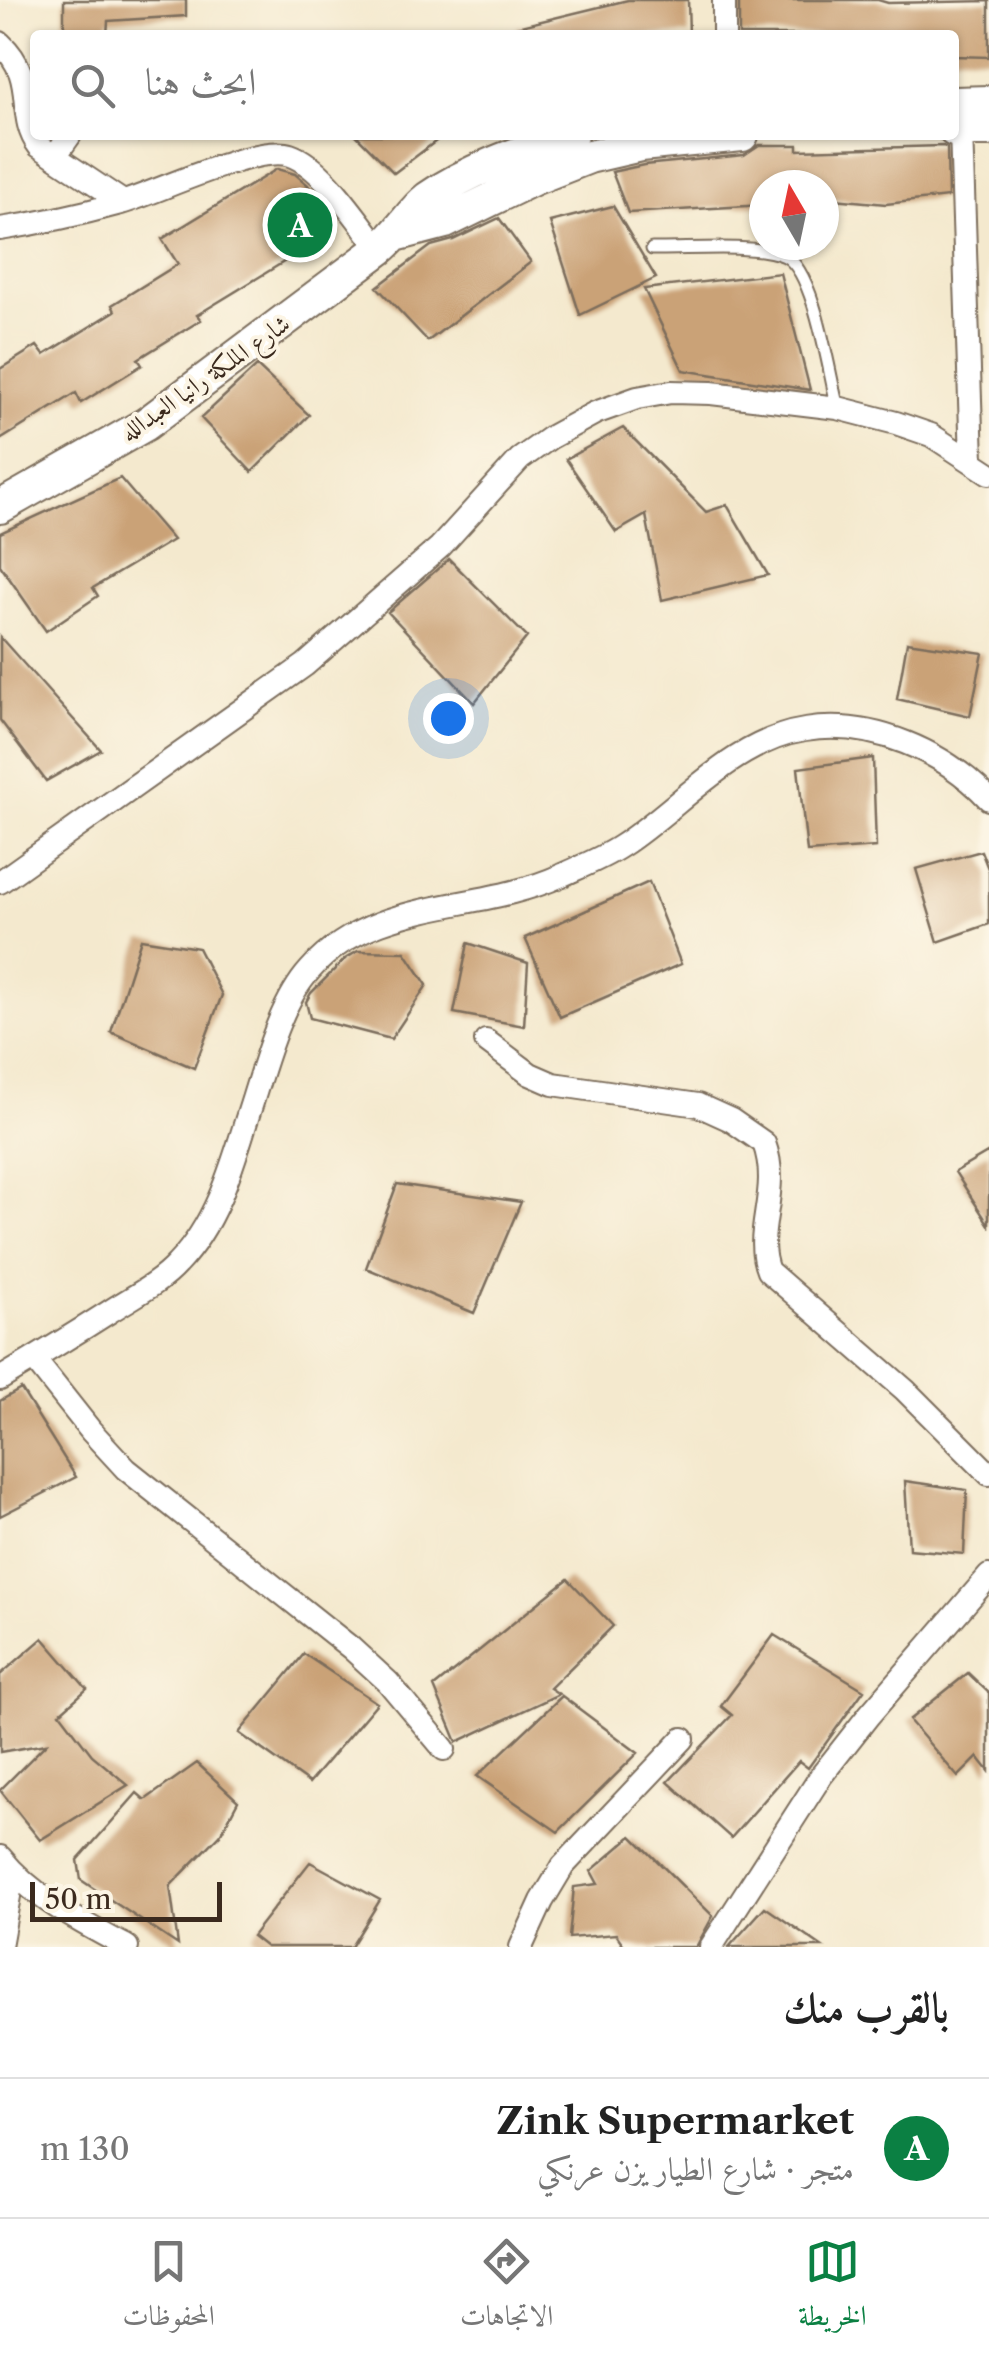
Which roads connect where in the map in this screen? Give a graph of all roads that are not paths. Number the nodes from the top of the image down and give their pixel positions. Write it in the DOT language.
graph roads {
  1 [pos="724,0"];
  2 [pos="724,30"];
  3 [pos="0,43"];
  4 [pos="989,102"];
  5 [pos="30,118"];
  6 [pos="965,124"];
  7 [pos="34,140"];
  8 [pos="66,140"];
  9 [pos="558,140"];
  10 [pos="696,140"];
  11 [pos="55,156"];
  12 [pos="123,202"];
  13 [pos="0,229"];
  14 [pos="390,241"];
  15 [pos="652,250"];
  16 [pos="838,408"];
  17 [pos="981,466"];
  18 [pos="0,507"];
  19 [pos="989,799"];
  20 [pos="0,882"];
  21 [pos="486,1041"];
  22 [pos="34,1359"];
  23 [pos="0,1380"];
  24 [pos="989,1474"];
  25 [pos="989,1576"];
  26 [pos="682,1739"];
  27 [pos="444,1750"];
  28 [pos="7,1866"];
  29 [pos="0,1946"];
  30 [pos="127,1947"];
  31 [pos="521,1947"];
  32 [pos="711,1947"];
  1 -- 2 [label="street"];
  3 -- 5 [label="street"];
  4 -- 6 [label="main road"];
  6 -- 17 [label="street"];
  7 -- 11 [label="street"];
  8 -- 11 [label="street"];
  9 -- 14 [label="main road, شارع الملكة رانيا العبدالله"];
  10 -- 14 [label="main road, شارع الملكة رانيا العبدالله"];
  11 -- 12 [label="street"];
  12 -- 13 [label="street"];
  12 -- 14 [label="street"];
  14 -- 18 [label="main road, شارع الملكة رانيا العبدالله"];
  15 -- 16 [label="lane"];
  16 -- 17 [label="street"];
  16 -- 20 [label="street"];
  19 -- 22 [label="street"];
  21 -- 24 [label="street"];
  22 -- 23 [label="street"];
  22 -- 27 [label="street"];
  25 -- 32 [label="street"];
  26 -- 31 [label="street"];
  28 -- 29 [label="street"];
  28 -- 30 [label="street"];
}
